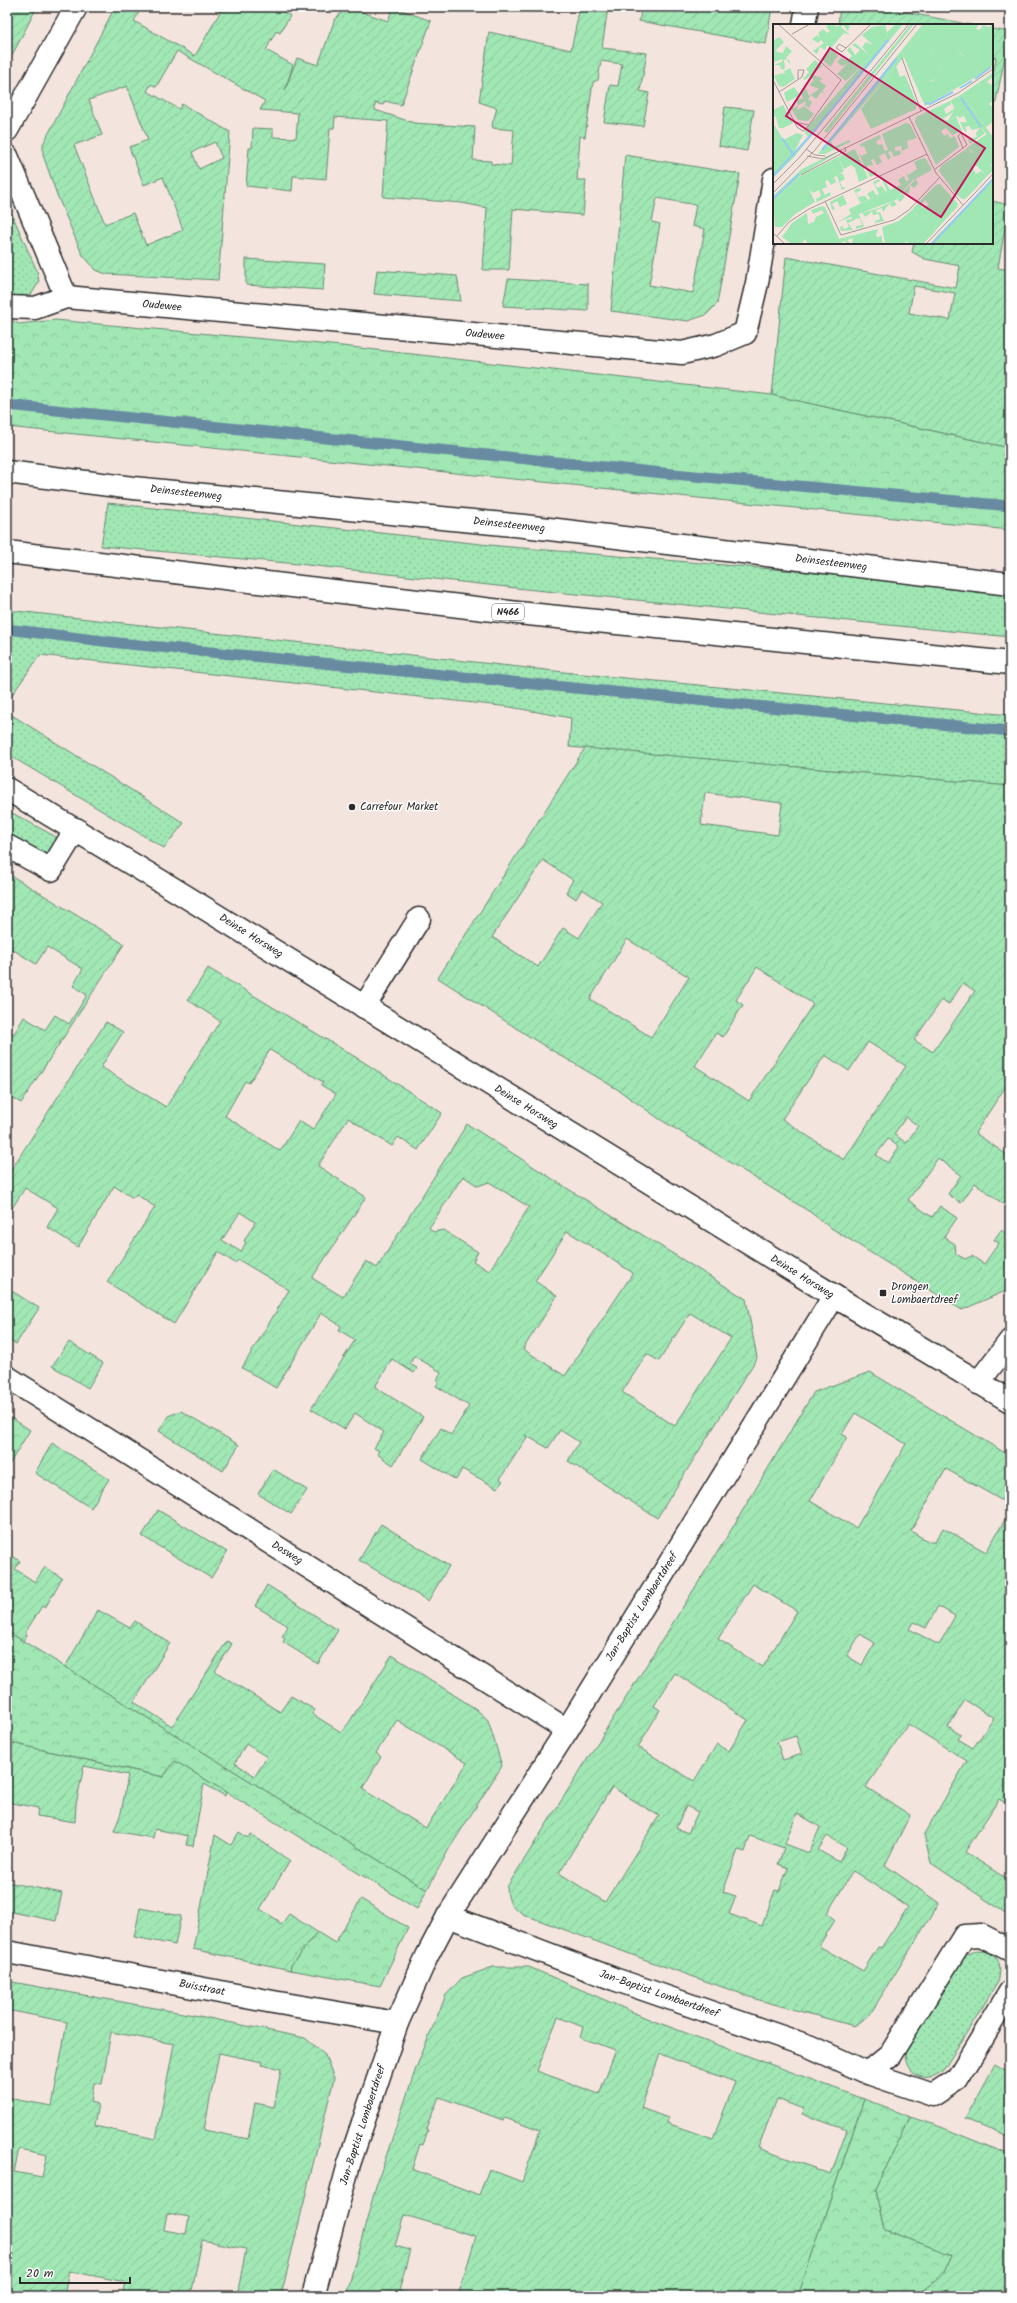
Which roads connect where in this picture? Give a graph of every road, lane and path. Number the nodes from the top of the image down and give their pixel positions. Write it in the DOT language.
graph roads {
  1 [pos="76,7"];
  2 [pos="807,7"];
  3 [pos="804,24"];
  4 [pos="7,130"];
  5 [pos="7,156"];
  6 [pos="773,186"];
  7 [pos="66,297"];
  8 [pos="7,307"];
  9 [pos="7,472"];
  10 [pos="7,552"];
  11 [pos="1010,584"];
  12 [pos="1010,664"];
  13 [pos="7,789"];
  14 [pos="76,829"];
  15 [pos="7,846"];
  16 [pos="419,919"];
  17 [pos="364,1007"];
  18 [pos="834,1296"];
  19 [pos="1010,1341"];
  20 [pos="7,1377"];
  21 [pos="978,1382"];
  22 [pos="1010,1401"];
  23 [pos="567,1730"];
  24 [pos="448,1916"];
  25 [pos="1010,1950"];
  26 [pos="7,1952"];
  27 [pos="1010,1992"];
  28 [pos="397,2023"];
  29 [pos="868,2073"];
  30 [pos="313,2296"];
  1 -- 4 [label="main road"];
  2 -- 3 [label="main road"];
  5 -- 7 [label="main road"];
  6 -- 7 [label="main road, Oudewee"];
  7 -- 8 [label="main road, Oudewee"];
  9 -- 11 [label="main road, Deinsesteenweg"];
  10 -- 12 [label="main road, N466"];
  13 -- 14 [label="main road, Deinse Horsweg"];
  14 -- 15 [label="main road"];
  14 -- 17 [label="main road, Deinse Horsweg"];
  16 -- 17 [label="main road"];
  17 -- 18 [label="main road, Deinse Horsweg"];
  18 -- 21 [label="main road, Deinse Horsweg"];
  18 -- 23 [label="main road, Jan-Baptist Lombaertdreef"];
  19 -- 21 [label="main road"];
  20 -- 23 [label="main road, Dosweg"];
  21 -- 22 [label="main road, Deinse Horsweg"];
  23 -- 24 [label="main road, Jan-Baptist Lombaertdreef"];
  24 -- 28 [label="main road, Jan-Baptist Lombaertdreef"];
  24 -- 29 [label="main road, Jan-Baptist Lombaertdreef"];
  25 -- 29 [label="main road"];
  26 -- 28 [label="main road, Buisstraat"];
  27 -- 29 [label="main road, Jan-Baptist Lombaertdreef"];
  28 -- 30 [label="main road, Jan-Baptist Lombaertdreef"];
}
